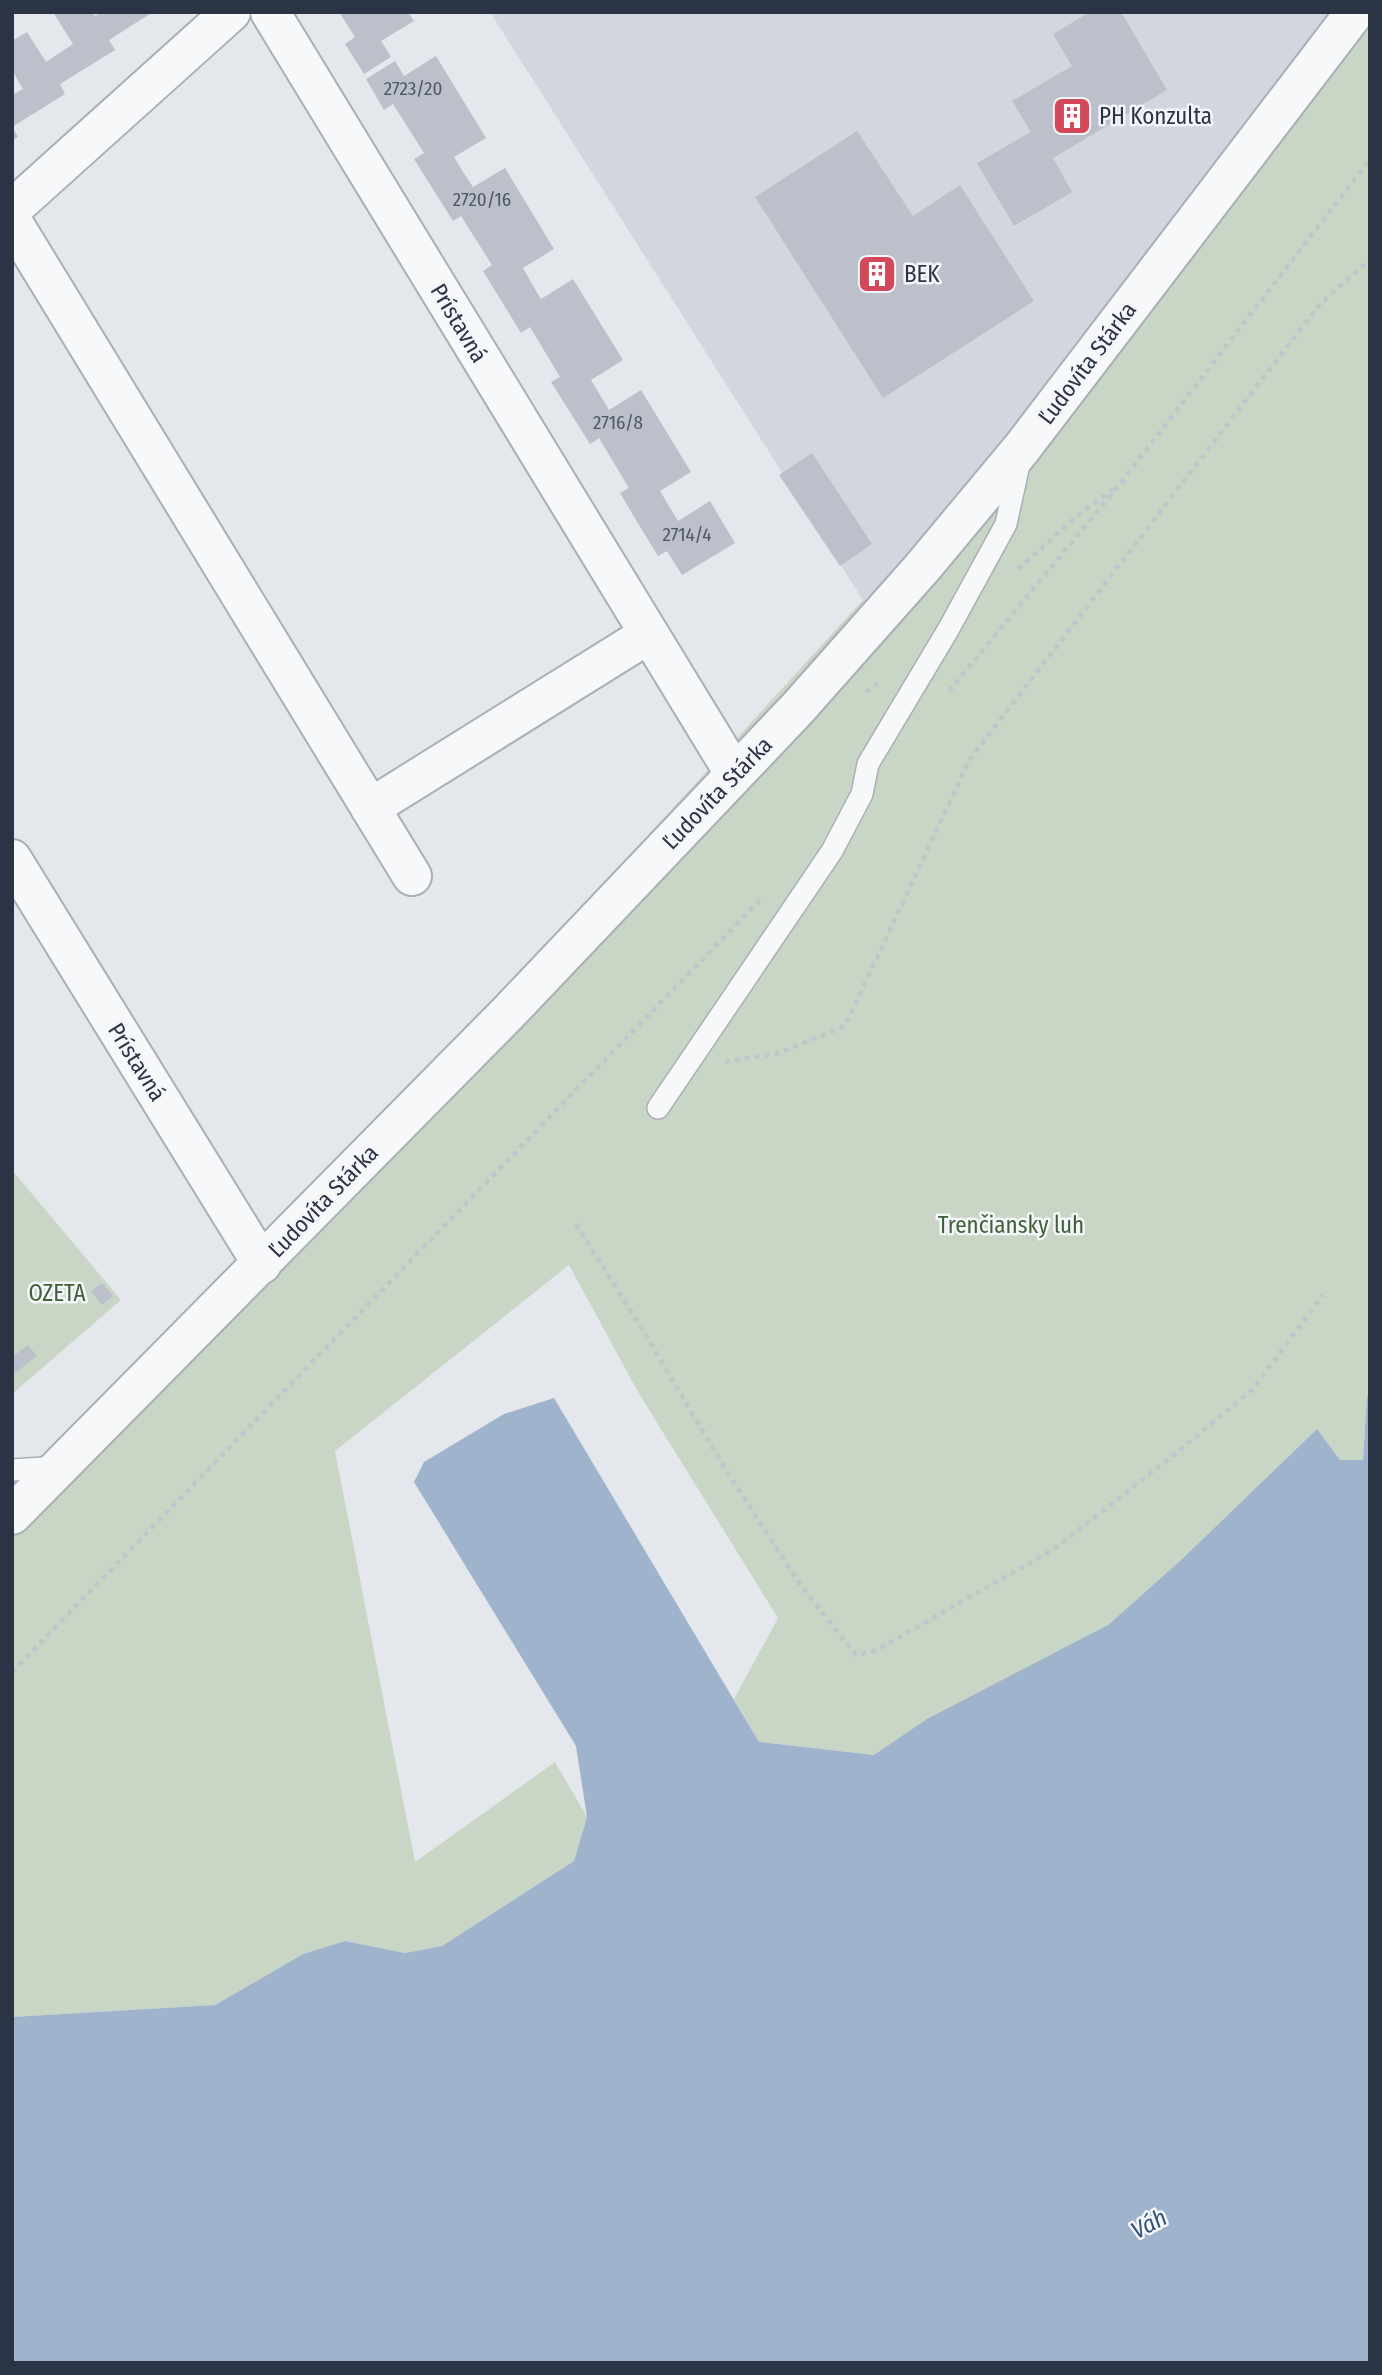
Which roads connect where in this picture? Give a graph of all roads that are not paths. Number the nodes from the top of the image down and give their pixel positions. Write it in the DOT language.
graph roads {
  1 [pos="232,12"];
  2 [pos="270,12"];
  3 [pos="1355,12"];
  4 [pos="12,209"];
  5 [pos="12,221"];
  6 [pos="1022,448"];
  7 [pos="649,634"];
  8 [pos="734,773"];
  9 [pos="370,808"];
  10 [pos="12,859"];
  11 [pos="412,876"];
  12 [pos="658,1108"];
  13 [pos="262,1264"];
  14 [pos="61,1467"];
  15 [pos="12,1470"];
  16 [pos="12,1514"];
  1 -- 4 [label="street"];
  2 -- 7 [label="street, Prístavná"];
  3 -- 6 [label="street, Ľudovíta Stárka"];
  5 -- 9 [label="street"];
  6 -- 8 [label="street, Ľudovíta Stárka"];
  6 -- 12 [label="lane"];
  7 -- 8 [label="street, Prístavná"];
  7 -- 9 [label="street"];
  8 -- 13 [label="street, Ľudovíta Stárka"];
  9 -- 11 [label="street"];
  10 -- 13 [label="street, Prístavná"];
  13 -- 14 [label="street, Ľudovíta Stárka"];
  14 -- 15 [label="lane"];
  14 -- 16 [label="street, Ľudovíta Stárka"];
}
